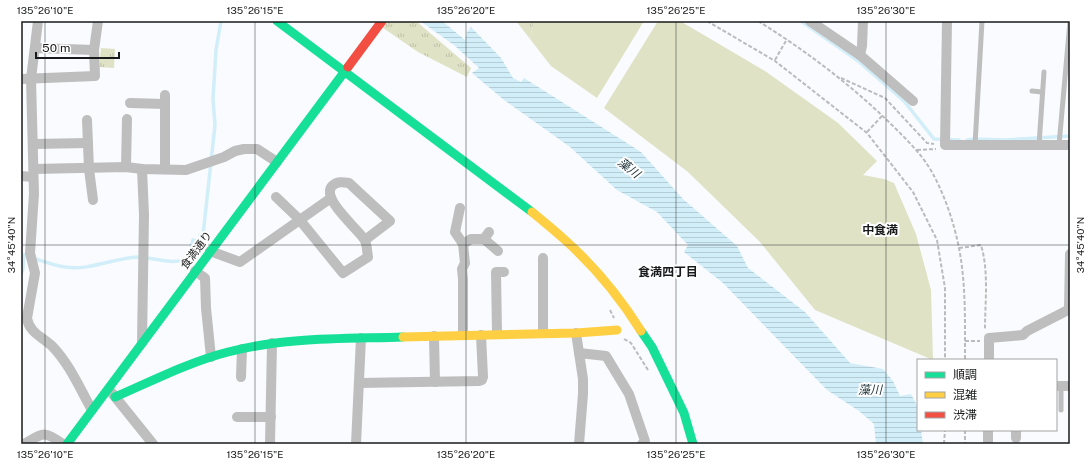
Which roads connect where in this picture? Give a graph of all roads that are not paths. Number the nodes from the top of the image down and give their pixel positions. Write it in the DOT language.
graph roads {
  1 [pos="38,21"];
  2 [pos="98,21"];
  3 [pos="278,21"];
  4 [pos="382,21"];
  5 [pos="810,21"];
  6 [pos="863,21"];
  7 [pos="947,21"];
  8 [pos="982,21"];
  9 [pos="1070,21"];
  10 [pos="824,25"];
  11 [pos="1069,36"];
  12 [pos="36,48"];
  13 [pos="94,50"];
  14 [pos="860,55"];
  15 [pos="347,69"];
  16 [pos="1044,72"];
  17 [pos="26,79"];
  18 [pos="1064,90"];
  19 [pos="1070,90"];
  20 [pos="1032,91"];
  21 [pos="1042,92"];
  22 [pos="913,100"];
  23 [pos="130,103"];
  24 [pos="127,119"];
  25 [pos="87,120"];
  26 [pos="88,143"];
  27 [pos="33,144"];
  28 [pos="975,145"];
  29 [pos="1059,145"];
  30 [pos="1039,146"];
  31 [pos="1070,146"];
  32 [pos="277,162"];
  33 [pos="126,167"];
  34 [pos="89,169"];
  35 [pos="142,169"];
  36 [pos="165,169"];
  37 [pos="33,173"];
  38 [pos="21,176"];
  39 [pos="276,196"];
  40 [pos="331,198"];
  41 [pos="93,200"];
  42 [pos="460,208"];
  43 [pos="299,219"];
  44 [pos="365,240"];
  45 [pos="463,244"];
  46 [pos="210,251"];
  47 [pos="498,251"];
  48 [pos="25,252"];
  49 [pos="1070,254"];
  50 [pos="543,258"];
  51 [pos="195,271"];
  52 [pos="496,272"];
  53 [pos="1070,309"];
  54 [pos="617,330"];
  55 [pos="543,332"];
  56 [pos="576,333"];
  57 [pos="481,334"];
  58 [pos="496,334"];
  59 [pos="463,335"];
  60 [pos="434,336"];
  61 [pos="361,338"];
  62 [pos="142,343"];
  63 [pos="272,343"];
  64 [pos="242,349"];
  65 [pos="579,352"];
  66 [pos="211,357"];
  67 [pos="989,359"];
  68 [pos="242,377"];
  69 [pos="435,382"];
  70 [pos="359,383"];
  71 [pos="1062,386"];
  72 [pos="108,388"];
  73 [pos="115,397"];
  74 [pos="92,410"];
  75 [pos="1061,410"];
  76 [pos="237,417"];
  77 [pos="271,417"];
  78 [pos="988,431"];
  79 [pos="21,436"];
  80 [pos="24,444"];
  81 [pos="63,444"];
  82 [pos="67,444"];
  83 [pos="153,444"];
  84 [pos="270,444"];
  85 [pos="356,444"];
  86 [pos="580,444"];
  87 [pos="642,444"];
  88 [pos="693,444"];
  89 [pos="988,444"];
  1 -- 12 [label="street"];
  2 -- 13 [label="street"];
  3 -- 15 [label="street"];
  4 -- 15 [label="street, 食満通り"];
  5 -- 10 [label="street"];
  6 -- 14 [label="street"];
  7 -- 28 [label="street"];
  8 -- 28 [label="lane"];
  9 -- 11 [label="lane"];
  10 -- 14 [label="street"];
  11 -- 18 [label="lane"];
  12 -- 13 [label="street"];
  12 -- 17 [label="street"];
  13 -- 17 [label="street"];
  14 -- 22 [label="street"];
  15 -- 32 [label="street, 食満通り"];
  15 -- 88 [label="street"];
  16 -- 21 [label="lane"];
  17 -- 27 [label="street"];
  18 -- 19 [label="lane"];
  18 -- 29 [label="lane"];
  20 -- 21 [label="lane"];
  21 -- 30 [label="lane"];
  23 -- 36 [label="street"];
  24 -- 33 [label="street"];
  25 -- 26 [label="street"];
  26 -- 27 [label="street"];
  26 -- 34 [label="street"];
  27 -- 37 [label="street"];
  28 -- 30 [label="street"];
  29 -- 30 [label="street"];
  29 -- 31 [label="street"];
  32 -- 36 [label="street"];
  32 -- 46 [label="street, 食満通り"];
  33 -- 34 [label="street"];
  33 -- 35 [label="street"];
  34 -- 37 [label="street"];
  34 -- 41 [label="street"];
  35 -- 36 [label="street"];
  35 -- 62 [label="street"];
  37 -- 38 [label="street"];
  37 -- 48 [label="street"];
  39 -- 43 [label="street"];
  40 -- 43 [label="street"];
  40 -- 44 [label="street"];
  40 -- 44 [label="street"];
  42 -- 45 [label="street"];
  43 -- 44 [label="street"];
  43 -- 46 [label="street"];
  45 -- 47 [label="street"];
  45 -- 59 [label="street"];
  46 -- 51 [label="street, 食満通り"];
  48 -- 74 [label="street"];
  49 -- 53 [label="street"];
  50 -- 55 [label="street"];
  51 -- 62 [label="street, 食満通り"];
  51 -- 66 [label="street"];
  52 -- 58 [label="street"];
  53 -- 67 [label="street"];
  54 -- 56 [label="street"];
  55 -- 56 [label="street"];
  55 -- 58 [label="street"];
  56 -- 65 [label="street"];
  57 -- 58 [label="street"];
  57 -- 59 [label="street"];
  57 -- 69 [label="street"];
  59 -- 60 [label="street"];
  60 -- 61 [label="street"];
  60 -- 69 [label="street"];
  61 -- 63 [label="street"];
  61 -- 70 [label="street"];
  62 -- 72 [label="street, 食満通り"];
  63 -- 64 [label="street"];
  63 -- 77 [label="street"];
  64 -- 66 [label="street"];
  64 -- 68 [label="street"];
  65 -- 86 [label="street"];
  65 -- 87 [label="street"];
  66 -- 73 [label="street"];
  69 -- 70 [label="street"];
  70 -- 85 [label="street"];
  71 -- 75 [label="lane"];
  72 -- 73 [label="street"];
  72 -- 74 [label="street, 食満通り"];
  73 -- 83 [label="street"];
  74 -- 82 [label="street, 食満通り"];
  76 -- 77 [label="street"];
  77 -- 84 [label="street"];
  78 -- 89 [label="street"];
  79 -- 80 [label="street"];
  80 -- 81 [label="street"];
}
